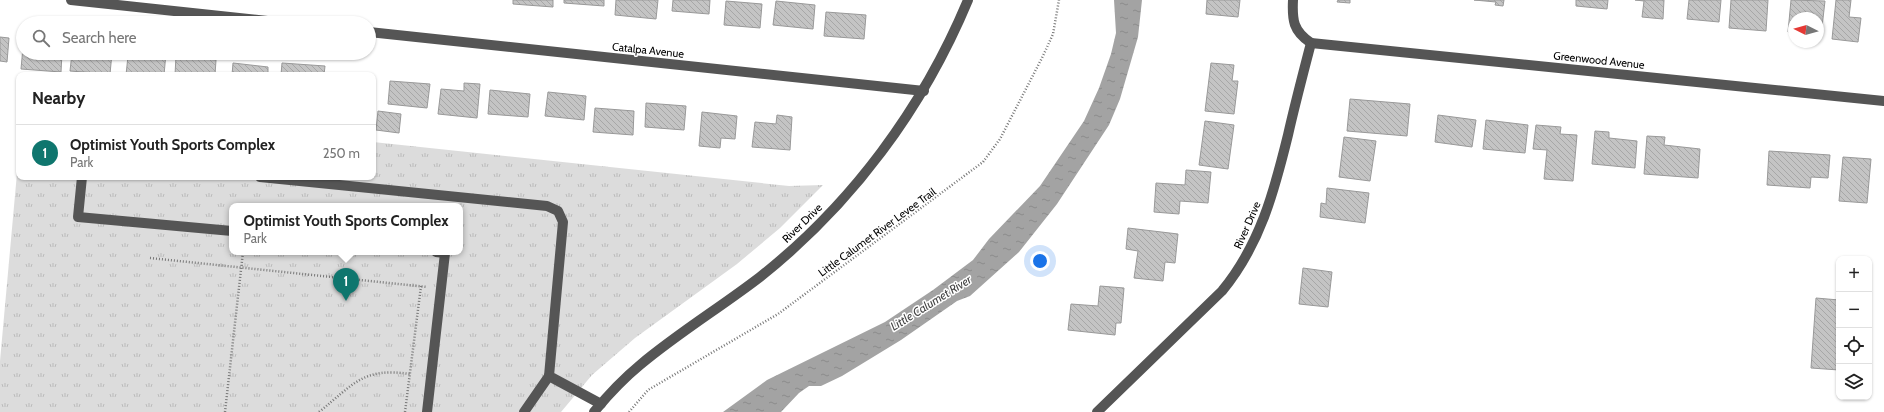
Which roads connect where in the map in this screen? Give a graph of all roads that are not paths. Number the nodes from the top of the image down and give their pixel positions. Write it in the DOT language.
graph roads {
  1 [pos="71,0"];
  2 [pos="968,0"];
  3 [pos="1293,0"];
  4 [pos="221,16"];
  5 [pos="376,33"];
  6 [pos="1311,43"];
  7 [pos="924,91"];
  8 [pos="1884,101"];
  9 [pos="82,180"];
  10 [pos="290,180"];
  11 [pos="229,231"];
  12 [pos="445,255"];
  13 [pos="549,376"];
  14 [pos="597,408"];
  15 [pos="427,412"];
  16 [pos="524,412"];
  17 [pos="1097,412"];
  1 -- 4 [label="street"];
  2 -- 7 [label="street, River Drive"];
  3 -- 6 [label="street"];
  5 -- 7 [label="street, Catalpa Avenue"];
  6 -- 8 [label="street, Greenwood Avenue"];
  6 -- 17 [label="street, River Drive"];
  7 -- 14 [label="street, River Drive"];
  9 -- 11 [label="street"];
  10 -- 13 [label="street"];
  12 -- 15 [label="street"];
  13 -- 14 [label="street"];
  13 -- 16 [label="street"];
}
